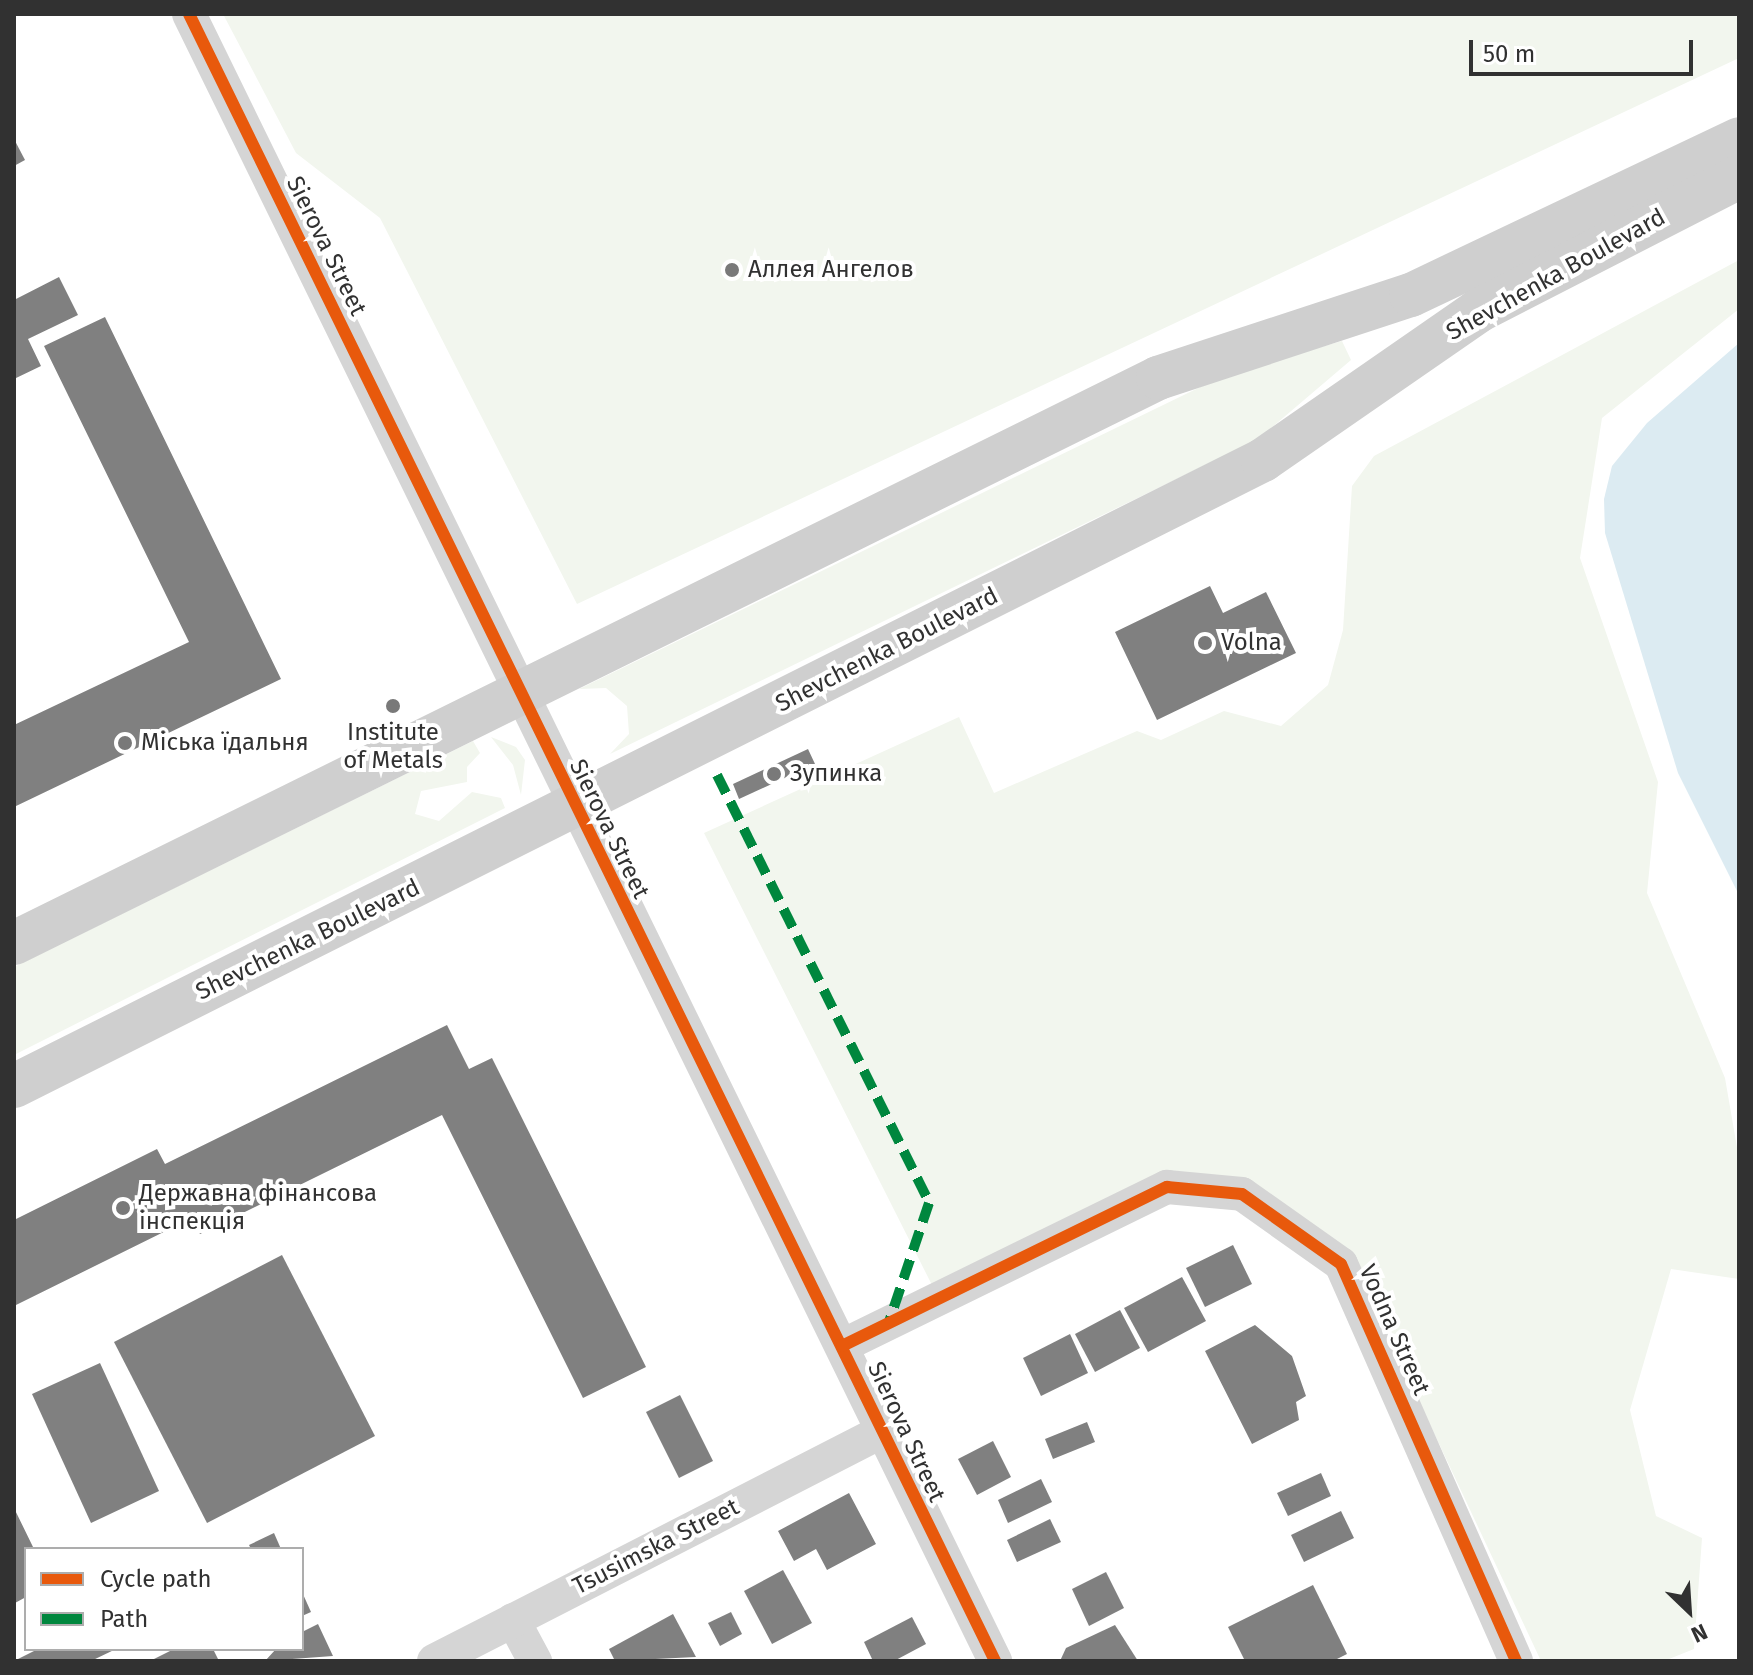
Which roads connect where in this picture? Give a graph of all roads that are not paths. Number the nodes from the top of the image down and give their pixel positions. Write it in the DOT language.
graph roads {
  1 [pos="189,14"];
  2 [pos="1739,139"];
  3 [pos="1739,177"];
  4 [pos="516,693"];
  5 [pos="574,808"];
  6 [pos="14,943"];
  7 [pos="14,1086"];
  8 [pos="842,1346"];
  9 [pos="879,1433"];
  10 [pos="513,1620"];
  11 [pos="434,1661"];
  12 [pos="535,1661"];
  13 [pos="995,1661"];
  14 [pos="1516,1661"];
  1 -- 4 [label="street, Sierova Street"];
  2 -- 4 [label="main road, Shevchenka Boulevard"];
  3 -- 5 [label="main road, Shevchenka Boulevard"];
  4 -- 5 [label="street, Sierova Street"];
  4 -- 6 [label="main road, Shevchenka Boulevard"];
  5 -- 7 [label="main road, Shevchenka Boulevard"];
  5 -- 8 [label="street, Sierova Street"];
  8 -- 9 [label="street, Sierova Street"];
  8 -- 14 [label="street, Vodna Street"];
  9 -- 10 [label="street, Tsusimska Street"];
  9 -- 13 [label="street, Sierova Street"];
  10 -- 11 [label="street, Tsusimska Street"];
  10 -- 12 [label="street"];
}
